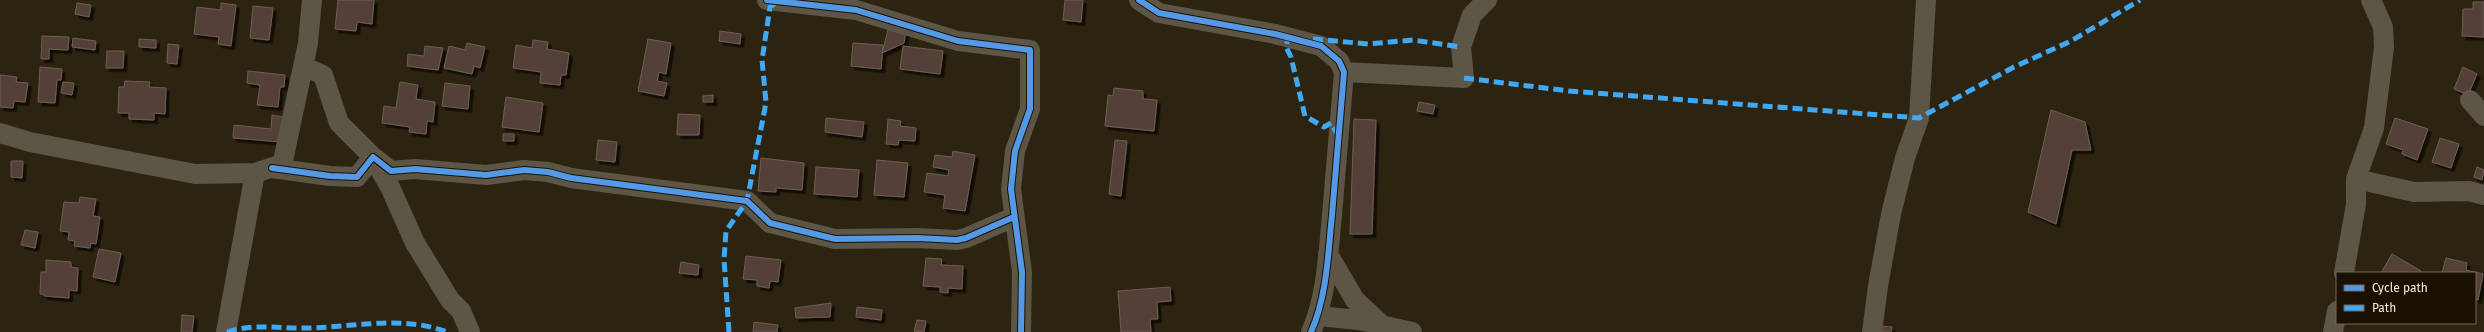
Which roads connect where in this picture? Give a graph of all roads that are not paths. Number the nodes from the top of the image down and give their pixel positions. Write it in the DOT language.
graph roads {
  1 [pos="312,0"];
  2 [pos="767,0"];
  3 [pos="1138,0"];
  4 [pos="1487,0"];
  5 [pos="1926,0"];
  6 [pos="2378,2"];
  7 [pos="856,5"];
  8 [pos="303,66"];
  9 [pos="1344,72"];
  10 [pos="2470,100"];
  11 [pos="2484,116"];
  12 [pos="0,133"];
  13 [pos="373,157"];
  14 [pos="264,170"];
  15 [pos="2356,179"];
  16 [pos="2484,195"];
  17 [pos="1014,217"];
  18 [pos="1328,254"];
  19 [pos="2344,272"];
  20 [pos="2336,316"];
  21 [pos="1383,325"];
  22 [pos="1313,327"];
  23 [pos="226,332"];
  24 [pos="470,332"];
  25 [pos="1021,332"];
  26 [pos="1412,332"];
  27 [pos="1872,332"];
  28 [pos="2333,332"];
  1 -- 8 [label="street"];
  2 -- 7 [label="street"];
  3 -- 9 [label="street"];
  4 -- 9 [label="street"];
  5 -- 27 [label="street"];
  6 -- 15 [label="street"];
  7 -- 17 [label="street"];
  8 -- 13 [label="street"];
  8 -- 14 [label="street"];
  9 -- 18 [label="street"];
  10 -- 11 [label="street"];
  12 -- 14 [label="street"];
  13 -- 14 [label="street"];
  13 -- 17 [label="street"];
  13 -- 24 [label="street"];
  14 -- 23 [label="street"];
  15 -- 16 [label="street"];
  15 -- 19 [label="street"];
  17 -- 25 [label="street"];
  18 -- 21 [label="street"];
  18 -- 22 [label="street"];
  20 -- 28 [label="street"];
  21 -- 22 [label="street"];
  21 -- 26 [label="street"];
}
